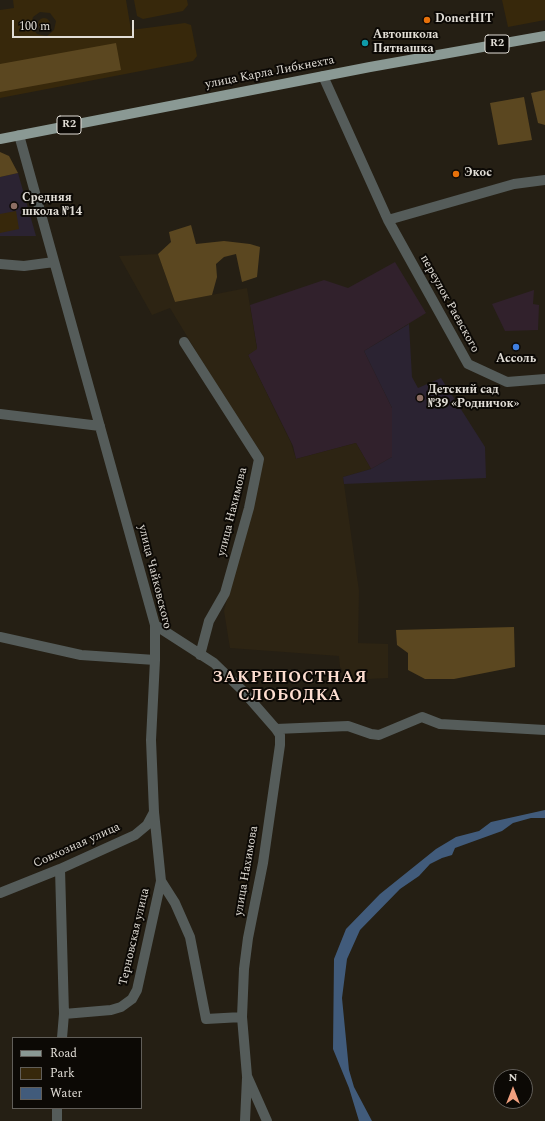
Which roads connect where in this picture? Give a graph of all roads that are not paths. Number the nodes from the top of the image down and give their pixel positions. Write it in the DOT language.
graph roads {
  1 [pos="545,36"];
  2 [pos="323,76"];
  3 [pos="19,135"];
  4 [pos="0,139"];
  5 [pos="545,180"];
  6 [pos="388,220"];
  7 [pos="54,262"];
  8 [pos="0,264"];
  9 [pos="184,342"];
  10 [pos="545,380"];
  11 [pos="0,414"];
  12 [pos="100,426"];
  13 [pos="155,625"];
  14 [pos="0,637"];
  15 [pos="200,655"];
  16 [pos="155,660"];
  17 [pos="276,729"];
  18 [pos="545,730"];
  19 [pos="154,812"];
  20 [pos="60,869"];
  21 [pos="161,881"];
  22 [pos="0,893"];
  23 [pos="64,1014"];
  24 [pos="242,1017"];
  25 [pos="62,1037"];
  26 [pos="247,1076"];
  27 [pos="57,1109"];
  28 [pos="57,1121"];
  29 [pos="245,1121"];
  30 [pos="267,1121"];
  1 -- 2 [label="main road, улица Карла Либкнехта / R2"];
  2 -- 3 [label="main road, улица Карла Либкнехта / R2"];
  2 -- 6 [label="street, переулок Раевского"];
  3 -- 4 [label="main road, улица Карла Либкнехта / R2"];
  3 -- 7 [label="street, улица Чайковского"];
  5 -- 6 [label="street"];
  6 -- 10 [label="street, переулок Раевского"];
  7 -- 8 [label="street"];
  7 -- 12 [label="street, улица Чайковского"];
  9 -- 15 [label="street, улица Нахимова"];
  11 -- 12 [label="street"];
  12 -- 13 [label="street, улица Чайковского"];
  13 -- 15 [label="street"];
  13 -- 16 [label="street, улица Чайковского"];
  14 -- 16 [label="street"];
  15 -- 17 [label="street"];
  16 -- 19 [label="street, улица Чайковского"];
  17 -- 18 [label="street"];
  17 -- 24 [label="street, улица Нахимова"];
  19 -- 20 [label="street, Совхозная улица"];
  19 -- 21 [label="street, улица Чайковского"];
  20 -- 22 [label="street, Совхозная улица"];
  20 -- 23 [label="street"];
  21 -- 23 [label="street, Терновская улица"];
  21 -- 24 [label="street, улица Чайковского"];
  23 -- 25 [label="street"];
  24 -- 26 [label="street, улица Нахимова"];
  26 -- 29 [label="street"];
  26 -- 30 [label="street, улица Нахимова"];
  27 -- 28 [label="street"];
}
